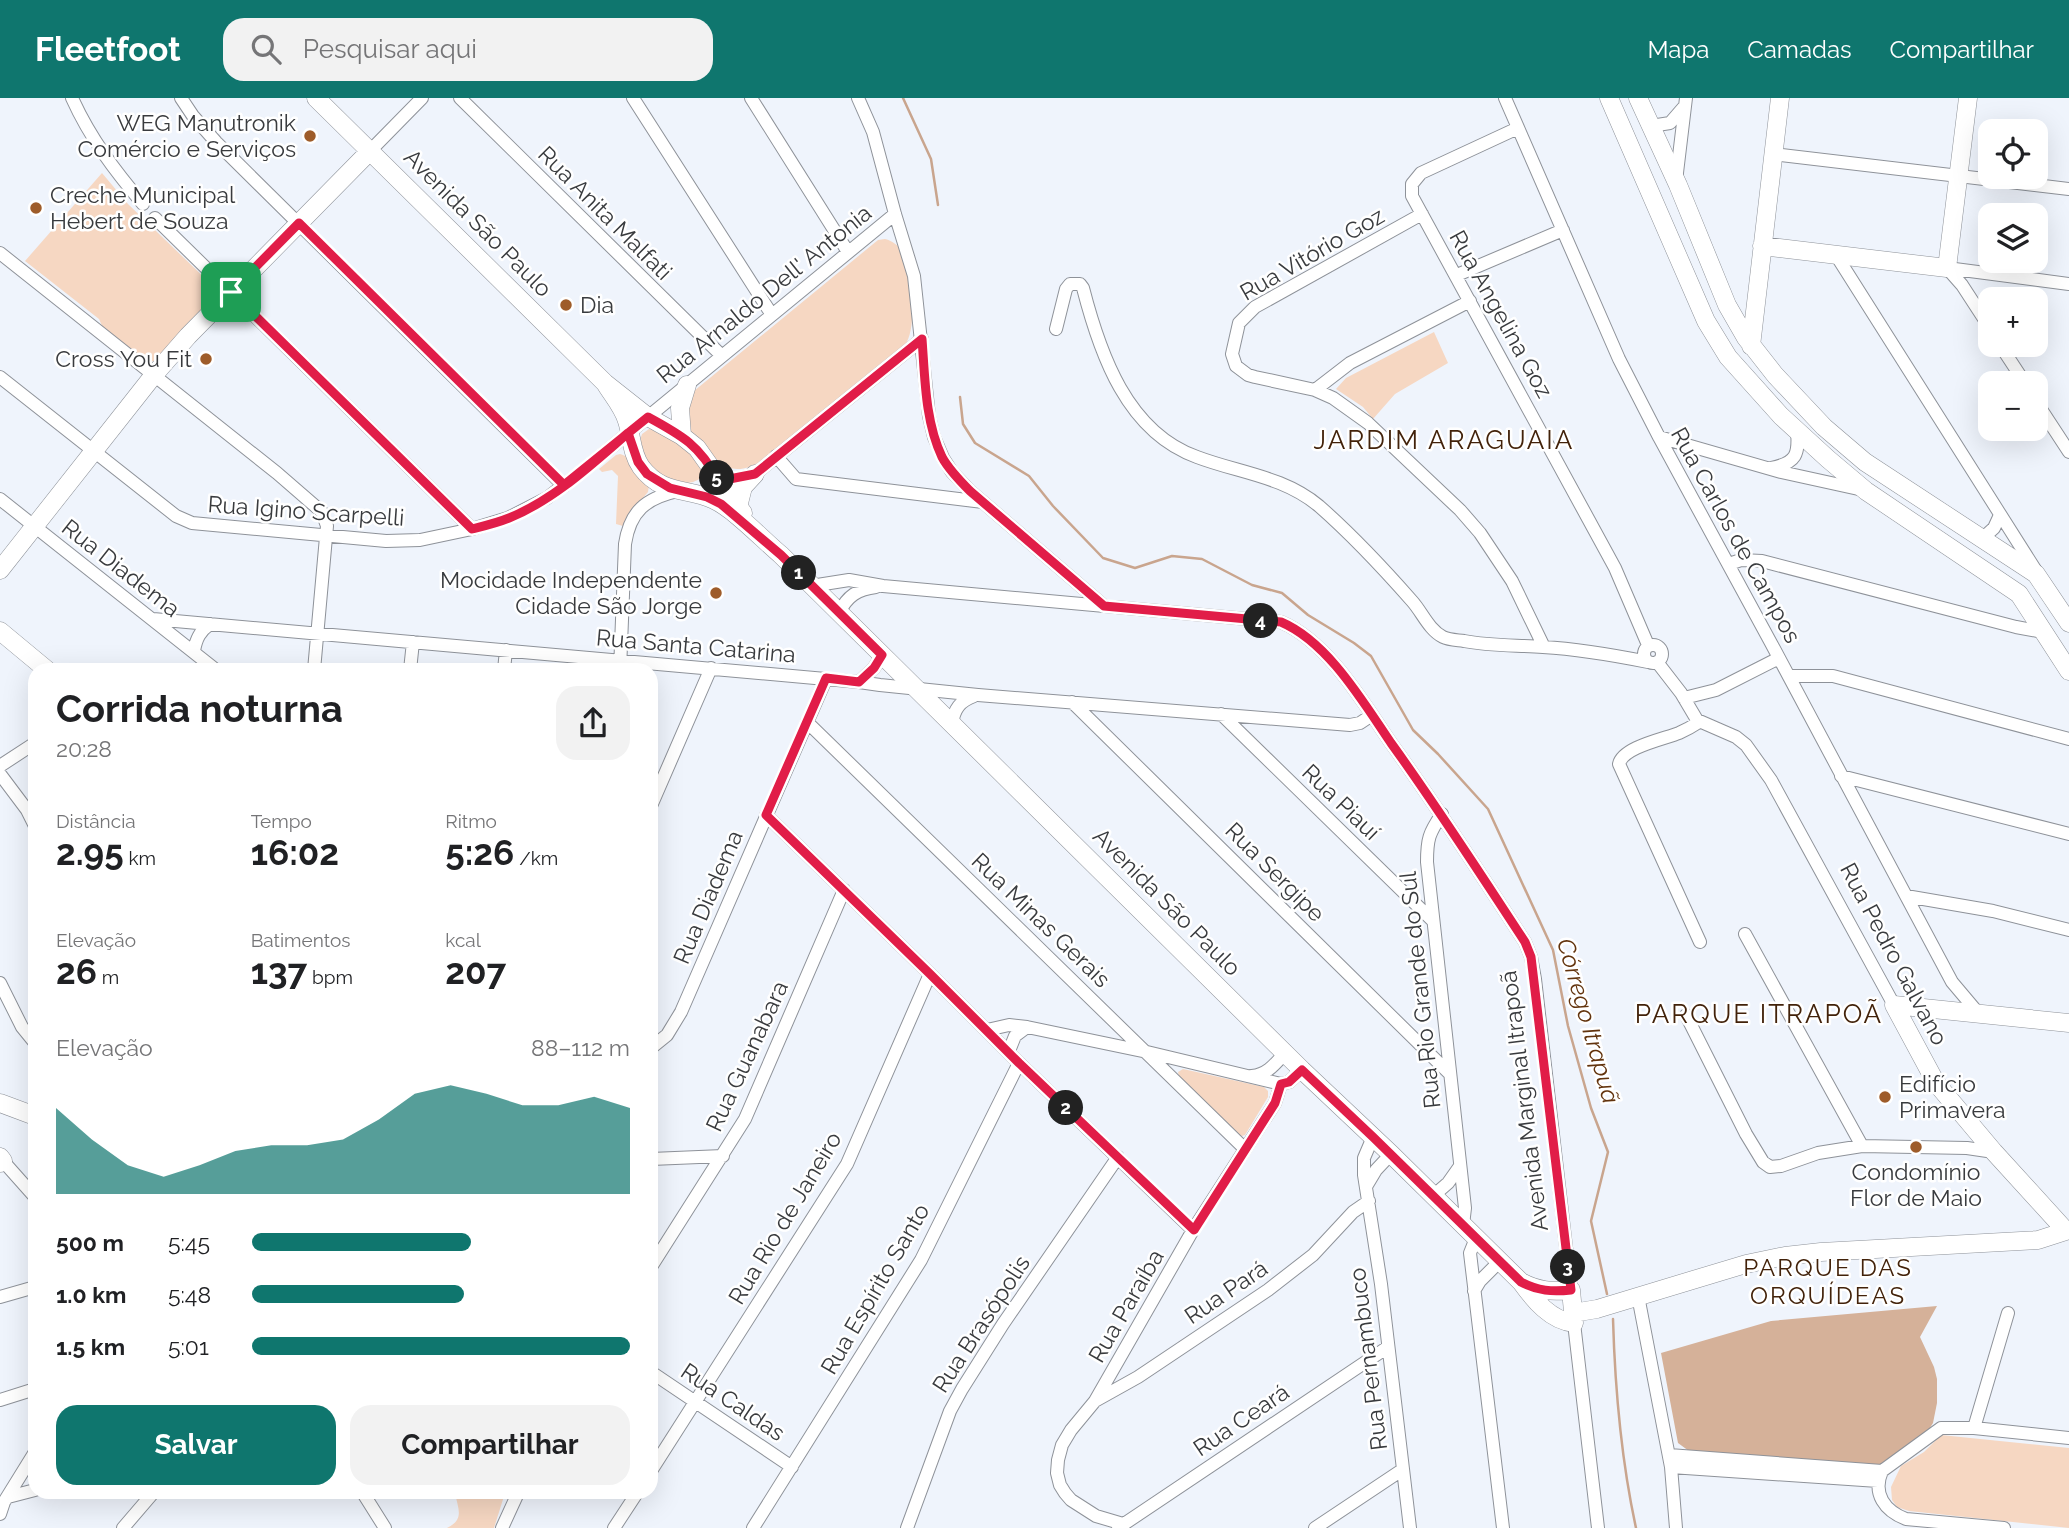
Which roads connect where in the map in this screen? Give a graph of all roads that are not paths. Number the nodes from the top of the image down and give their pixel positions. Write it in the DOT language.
graph roads {
  1 [pos="72,98"];
  2 [pos="181,98"];
  3 [pos="316,98"];
  4 [pos="422,98"];
  5 [pos="460,98"];
  6 [pos="633,98"];
  7 [pos="751,98"];
  8 [pos="858,98"];
  9 [pos="1505,98"];
  10 [pos="1609,98"];
  11 [pos="1638,98"];
  12 [pos="1780,98"];
  13 [pos="1968,98"];
  14 [pos="1685,101"];
  15 [pos="1651,126"];
  16 [pos="1518,128"];
  17 [pos="370,151"];
  18 [pos="1773,154"];
  19 [pos="1958,176"];
  20 [pos="1676,181"];
  21 [pos="2069,189"];
  22 [pos="143,204"];
  23 [pos="894,214"];
  24 [pos="1422,214"];
  25 [pos="155,218"];
  26 [pos="299,223"];
  27 [pos="1563,230"];
  28 [pos="1762,246"];
  29 [pos="848,252"];
  30 [pos="0,253"];
  31 [pos="1836,255"];
  32 [pos="1947,268"];
  33 [pos="1457,275"];
  34 [pos="2069,284"];
  35 [pos="231,292"];
  36 [pos="1470,301"];
  37 [pos="1756,301"];
  38 [pos="1978,310"];
  39 [pos="772,315"];
  40 [pos="1733,317"];
  41 [pos="1056,329"];
  42 [pos="1715,337"];
  43 [pos="922,339"];
  44 [pos="1751,346"];
  45 [pos="722,356"];
  46 [pos="1728,357"];
  47 [pos="153,376"];
  48 [pos="0,377"];
  49 [pos="605,383"];
  50 [pos="687,385"];
  51 [pos="1315,390"];
  52 [pos="648,417"];
  53 [pos="2048,420"];
  54 [pos="1797,430"];
  55 [pos="628,433"];
  56 [pos="681,436"];
  57 [pos="1658,437"];
  58 [pos="94,451"];
  59 [pos="2069,452"];
  60 [pos="776,456"];
  61 [pos="1771,468"];
  62 [pos="952,472"];
  63 [pos="755,474"];
  64 [pos="719,481"];
  65 [pos="564,485"];
  66 [pos="1866,491"];
  67 [pos="682,492"];
  68 [pos="932,496"];
  69 [pos="0,499"];
  70 [pos="984,502"];
  71 [pos="738,507"];
  72 [pos="2000,515"];
  73 [pos="34,526"];
  74 [pos="472,529"];
  75 [pos="325,536"];
  76 [pos="1983,538"];
  77 [pos="781,555"];
  78 [pos="1729,564"];
  79 [pos="0,570"];
  80 [pos="2040,578"];
  81 [pos="811,586"];
  82 [pos="883,586"];
  83 [pos="1104,606"];
  84 [pos="839,613"];
  85 [pos="153,619"];
  86 [pos="2067,620"];
  87 [pos="211,624"];
  88 [pos="0,631"];
  89 [pos="2043,632"];
  90 [pos="317,633"];
  91 [pos="413,642"];
  92 [pos="1544,647"];
  93 [pos="506,650"];
  94 [pos="196,653"];
  95 [pos="882,655"];
  96 [pos="1649,655"];
  97 [pos="1779,658"];
  98 [pos="39,663"];
  99 [pos="200,663"];
  100 [pos="208,663"];
  101 [pos="315,663"];
  102 [pos="411,663"];
  103 [pos="505,663"];
  104 [pos="606,663"];
  105 [pos="621,663"];
  106 [pos="658,666"];
  107 [pos="710,668"];
  108 [pos="2069,671"];
  109 [pos="1789,676"];
  110 [pos="826,678"];
  111 [pos="859,682"];
  112 [pos="916,689"];
  113 [pos="978,695"];
  114 [pos="1684,698"];
  115 [pos="1072,702"];
  116 [pos="1221,714"];
  117 [pos="1372,715"];
  118 [pos="807,722"];
  119 [pos="1699,722"];
  120 [pos="952,724"];
  121 [pos="2069,739"];
  122 [pos="28,748"];
  123 [pos="0,766"];
  124 [pos="0,774"];
  125 [pos="1841,776"];
  126 [pos="658,790"];
  127 [pos="28,812"];
  128 [pos="1442,814"];
  129 [pos="766,815"];
  130 [pos="2069,834"];
  131 [pos="844,890"];
  132 [pos="1906,896"];
  133 [pos="1432,920"];
  134 [pos="2069,930"];
  135 [pos="1745,934"];
  136 [pos="1700,942"];
  137 [pos="930,974"];
  138 [pos="0,982"];
  139 [pos="1952,982"];
  140 [pos="1894,1005"];
  141 [pos="1946,1011"];
  142 [pos="1979,1014"];
  143 [pos="1686,1015"];
  144 [pos="2069,1023"];
  145 [pos="1027,1027"];
  146 [pos="987,1030"];
  147 [pos="28,1034"];
  148 [pos="658,1042"];
  149 [pos="1009,1051"];
  150 [pos="1147,1052"];
  151 [pos="1285,1053"];
  152 [pos="1019,1063"];
  153 [pos="1302,1070"];
  154 [pos="1449,1073"];
  155 [pos="1250,1077"];
  156 [pos="1281,1084"];
  157 [pos="1,1104"];
  158 [pos="28,1114"];
  159 [pos="1373,1137"];
  160 [pos="1973,1141"];
  161 [pos="1861,1146"];
  162 [pos="1245,1149"];
  163 [pos="1391,1154"];
  164 [pos="723,1156"];
  165 [pos="1118,1157"];
  166 [pos="658,1159"];
  167 [pos="1,1160"];
  168 [pos="1460,1166"];
  169 [pos="1367,1185"];
  170 [pos="28,1189"];
  171 [pos="1433,1196"];
  172 [pos="1369,1202"];
  173 [pos="1194,1230"];
  174 [pos="1469,1231"];
  175 [pos="2067,1233"];
  176 [pos="658,1256"];
  177 [pos="1500,1261"];
  178 [pos="1521,1282"];
  179 [pos="28,1289"];
  180 [pos="1571,1290"];
  181 [pos="1474,1291"];
  182 [pos="1638,1296"];
  183 [pos="0,1297"];
  184 [pos="2008,1313"];
  185 [pos="1574,1318"];
  186 [pos="1388,1347"];
  187 [pos="658,1377"];
  188 [pos="28,1392"];
  189 [pos="0,1400"];
  190 [pos="1095,1401"];
  191 [pos="696,1402"];
  192 [pos="1974,1427"];
  193 [pos="2069,1438"];
  194 [pos="658,1460"];
  195 [pos="1670,1461"];
  196 [pos="28,1463"];
  197 [pos="792,1467"];
  198 [pos="25,1468"];
  199 [pos="1402,1470"];
  200 [pos="28,1471"];
  201 [pos="1880,1477"];
  202 [pos="28,1492"];
  203 [pos="8,1496"];
  204 [pos="148,1499"];
  205 [pos="367,1499"];
  206 [pos="515,1499"];
  207 [pos="633,1499"];
  208 [pos="0,1514"];
  209 [pos="1121,1526"];
  210 [pos="123,1528"];
  211 [pos="386,1528"];
  212 [pos="502,1528"];
  213 [pos="614,1528"];
  214 [pos="754,1528"];
  215 [pos="907,1528"];
  216 [pos="1315,1528"];
  217 [pos="1410,1528"];
  218 [pos="1503,1528"];
  219 [pos="1598,1528"];
  220 [pos="1676,1528"];
  221 [pos="2004,1528"];
  1 -- 22 [label="street"];
  2 -- 26 [label="street"];
  3 -- 17 [label="main road, Avenida São Paulo"];
  4 -- 17 [label="street"];
  5 -- 45 [label="street, Rua Anita Malfati"];
  6 -- 39 [label="street"];
  7 -- 29 [label="street"];
  8 -- 23 [label="street"];
  9 -- 16 [label="street, Rua Carlos de Campos"];
  10 -- 42 [label="main road"];
  11 -- 15 [label="main road"];
  12 -- 18 [label="main road"];
  13 -- 19 [label="main road"];
  14 -- 15 [label="street"];
  14 -- 20 [label="street"];
  15 -- 20 [label="main road"];
  16 -- 24 [label="street, Rua Angelina Goz"];
  16 -- 27 [label="street, Rua Carlos de Campos"];
  17 -- 26 [label="main road"];
  17 -- 49 [label="main road, Avenida São Paulo"];
  18 -- 19 [label="street"];
  18 -- 28 [label="main road"];
  19 -- 21 [label="street"];
  19 -- 32 [label="main road"];
  20 -- 40 [label="main road"];
  23 -- 29 [label="street, Rua Arnaldo Dell' Antonia"];
  23 -- 43 [label="street"];
  24 -- 33 [label="street, Rua Angelina Goz"];
  24 -- 51 [label="street, Rua Vitório Goz"];
  25 -- 35 [label="street"];
  26 -- 35 [label="main road"];
  26 -- 65 [label="street"];
  27 -- 33 [label="street"];
  27 -- 57 [label="street, Rua Carlos de Campos"];
  28 -- 31 [label="main road"];
  28 -- 37 [label="main road"];
  29 -- 39 [label="street, Rua Arnaldo Dell' Antonia"];
  30 -- 47 [label="street"];
  31 -- 32 [label="main road"];
  31 -- 72 [label="street"];
  32 -- 34 [label="street"];
  32 -- 38 [label="street"];
  33 -- 36 [label="street, Rua Angelina Goz"];
  35 -- 47 [label="main road"];
  35 -- 74 [label="street"];
  36 -- 51 [label="street"];
  36 -- 96 [label="street, Rua Angelina Goz"];
  37 -- 40 [label="main road"];
  37 -- 44 [label="main road"];
  39 -- 45 [label="street, Rua Arnaldo Dell' Antonia"];
  40 -- 42 [label="main road"];
  40 -- 44 [label="main road"];
  41 -- 92 [label="street"];
  42 -- 46 [label="main road"];
  43 -- 60 [label="street"];
  43 -- 62 [label="street"];
  44 -- 46 [label="main road"];
  44 -- 76 [label="main road"];
  45 -- 50 [label="street, Rua Arnaldo Dell' Antonia"];
  46 -- 54 [label="main road"];
  47 -- 58 [label="main road"];
  47 -- 75 [label="street"];
  48 -- 58 [label="street, Rua Igino Scarpelli"];
  49 -- 52 [label="main road, Avenida São Paulo"];
  49 -- 55 [label="main road, Avenida São Paulo"];
  50 -- 52 [label="street, Rua Arnaldo Dell' Antonia"];
  50 -- 56 [label="main road"];
  51 -- 92 [label="street, Rua Vitório Goz"];
  52 -- 55 [label="street, Rua Arnaldo Dell' Antonia"];
  52 -- 56 [label="main road, Avenida São Paulo"];
  53 -- 59 [label="street"];
  54 -- 61 [label="street"];
  54 -- 66 [label="main road"];
  55 -- 65 [label="street, Rua Igino Scarpelli"];
  55 -- 67 [label="main road, Avenida São Paulo"];
  56 -- 64 [label="main road, Avenida São Paulo"];
  57 -- 61 [label="street"];
  57 -- 78 [label="street, Rua Carlos de Campos"];
  58 -- 73 [label="main road"];
  58 -- 75 [label="street, Rua Igino Scarpelli"];
  60 -- 63 [label="street"];
  60 -- 68 [label="street"];
  61 -- 66 [label="street"];
  62 -- 68 [label="street"];
  62 -- 70 [label="street"];
  63 -- 64 [label="street"];
  63 -- 71 [label="main road"];
  64 -- 67 [label="main road"];
  64 -- 71 [label="main road, Avenida São Paulo"];
  65 -- 74 [label="street, Rua Igino Scarpelli"];
  66 -- 89 [label="main road"];
  67 -- 77 [label="main road, Avenida São Paulo"];
  67 -- 105 [label="street"];
  68 -- 70 [label="street"];
  69 -- 73 [label="street, Rua Diadema"];
  70 -- 83 [label="street"];
  71 -- 77 [label="main road, Avenida São Paulo"];
  72 -- 76 [label="street"];
  72 -- 80 [label="street"];
  73 -- 79 [label="main road"];
  73 -- 85 [label="street, Rua Diadema"];
  74 -- 75 [label="street, Rua Igino Scarpelli"];
  75 -- 90 [label="street"];
  76 -- 80 [label="main road"];
  77 -- 81 [label="main road, Avenida São Paulo"];
  78 -- 89 [label="street"];
  78 -- 97 [label="street, Rua Carlos de Campos"];
  80 -- 86 [label="main road"];
  81 -- 82 [label="street, Avenida Marginal Itrapoã"];
  81 -- 84 [label="main road, Avenida São Paulo"];
  82 -- 83 [label="street, Avenida Marginal Itrapoã"];
  82 -- 84 [label="street"];
  83 -- 117 [label="street, Avenida Marginal Itrapoã"];
  84 -- 95 [label="main road, Avenida São Paulo"];
  85 -- 87 [label="street, Rua Santa Catarina"];
  85 -- 94 [label="street, Rua Diadema"];
  86 -- 89 [label="main road"];
  87 -- 90 [label="street, Rua Santa Catarina"];
  87 -- 94 [label="street"];
  88 -- 98 [label="main road"];
  89 -- 108 [label="main road"];
  90 -- 91 [label="street, Rua Santa Catarina"];
  90 -- 101 [label="street"];
  91 -- 93 [label="street, Rua Santa Catarina"];
  91 -- 102 [label="street"];
  92 -- 96 [label="street"];
  93 -- 103 [label="street"];
  93 -- 104 [label="street, Rua Santa Catarina"];
  94 -- 99 [label="street"];
  94 -- 100 [label="street, Rua Diadema"];
  95 -- 111 [label="street"];
  95 -- 112 [label="main road, Avenida São Paulo"];
  96 -- 114 [label="street, Rua Angelina Goz"];
  97 -- 109 [label="street, Rua Carlos de Campos"];
  97 -- 114 [label="street"];
  106 -- 107 [label="street, Rua Santa Catarina"];
  107 -- 110 [label="street, Rua Santa Catarina"];
  107 -- 126 [label="street"];
  109 -- 121 [label="street"];
  109 -- 125 [label="street, Rua Carlos de Campos"];
  110 -- 111 [label="street, Rua Santa Catarina"];
  110 -- 118 [label="street, Rua Diadema"];
  111 -- 112 [label="street, Rua Santa Catarina"];
  112 -- 113 [label="street, Rua Santa Catarina"];
  112 -- 120 [label="main road, Avenida São Paulo"];
  113 -- 115 [label="street, Rua Santa Catarina"];
  113 -- 120 [label="street"];
  114 -- 119 [label="street"];
  115 -- 116 [label="street, Rua Santa Catarina"];
  115 -- 154 [label="street, Rua Sergipe"];
  116 -- 117 [label="street, Rua Santa Catarina"];
  116 -- 133 [label="street, Rua Piauí"];
  117 -- 128 [label="street, Avenida Marginal Itrapoã"];
  118 -- 129 [label="street, Rua Diadema"];
  118 -- 150 [label="street, Rua Minas Gerais"];
  119 -- 136 [label="street"];
  119 -- 140 [label="street, Rua Pedro Galvano"];
  120 -- 151 [label="main road, Avenida São Paulo"];
  122 -- 123 [label="street"];
  124 -- 127 [label="street"];
  125 -- 130 [label="street"];
  125 -- 132 [label="street, Rua Carlos de Campos"];
  128 -- 133 [label="street, Rua Rio Grande do Sul"];
  128 -- 180 [label="street, Avenida Marginal Itrapoã"];
  129 -- 131 [label="street"];
  129 -- 148 [label="street, Rua Diadema"];
  131 -- 137 [label="street"];
  131 -- 164 [label="street, Rua Guanabara"];
  132 -- 134 [label="street"];
  132 -- 139 [label="street, Rua Carlos de Campos"];
  133 -- 154 [label="street, Rua Rio Grande do Sul"];
  135 -- 161 [label="street"];
  137 -- 146 [label="street"];
  137 -- 191 [label="street, Rua Rio de Janeiro"];
  138 -- 147 [label="street"];
  139 -- 141 [label="street"];
  139 -- 142 [label="street, Rua Carlos de Campos"];
  140 -- 141 [label="main road"];
  140 -- 160 [label="main road, Rua Pedro Galvano"];
  141 -- 142 [label="main road"];
  142 -- 144 [label="main road"];
  143 -- 161 [label="street"];
  145 -- 146 [label="street"];
  145 -- 149 [label="street"];
  145 -- 150 [label="street"];
  146 -- 149 [label="street"];
  149 -- 152 [label="street"];
  150 -- 155 [label="street"];
  150 -- 162 [label="street, Rua Minas Gerais"];
  151 -- 153 [label="main road, Avenida São Paulo"];
  151 -- 155 [label="street"];
  152 -- 165 [label="street"];
  152 -- 197 [label="street, Rua Espírito Santo"];
  153 -- 156 [label="street"];
  153 -- 159 [label="main road, Avenida São Paulo"];
  154 -- 168 [label="street, Rua Rio Grande do Sul"];
  155 -- 156 [label="street"];
  156 -- 162 [label="street, Rua Paraíba"];
  157 -- 158 [label="main road"];
  159 -- 163 [label="main road, Avenida São Paulo"];
  159 -- 169 [label="street, Rua Pernambuco"];
  160 -- 161 [label="street"];
  160 -- 175 [label="main road, Rua Pedro Galvano"];
  162 -- 173 [label="street, Rua Paraíba"];
  163 -- 169 [label="street"];
  163 -- 171 [label="main road, Avenida São Paulo"];
  164 -- 166 [label="street"];
  164 -- 176 [label="street, Rua Guanabara"];
  165 -- 173 [label="street"];
  165 -- 215 [label="street, Rua Brasópolis"];
  167 -- 170 [label="street"];
  168 -- 171 [label="street"];
  168 -- 174 [label="street, Rua Rio Grande do Sul"];
  169 -- 172 [label="street, Rua Pernambuco"];
  171 -- 174 [label="main road, Avenida São Paulo"];
  172 -- 186 [label="street, Rua Pernambuco"];
  172 -- 190 [label="street, Rua Pará"];
  173 -- 190 [label="street, Rua Paraíba"];
  174 -- 177 [label="main road, Avenida São Paulo"];
  174 -- 181 [label="street, Rua Rio Grande do Sul"];
  175 -- 182 [label="main road"];
  177 -- 178 [label="main road, Avenida São Paulo"];
  177 -- 181 [label="street"];
  178 -- 180 [label="main road, Avenida São Paulo"];
  178 -- 185 [label="main road, Avenida São Paulo"];
  179 -- 183 [label="street"];
  180 -- 185 [label="main road, Avenida Marginal Itrapoã"];
  181 -- 218 [label="street, Rua Rio Grande do Sul"];
  182 -- 185 [label="main road"];
  182 -- 195 [label="street"];
  184 -- 192 [label="street"];
  185 -- 219 [label="street, Avenida Marginal Itrapoã"];
  186 -- 199 [label="street, Rua Pernambuco"];
  186 -- 209 [label="street, Rua Ceará"];
  187 -- 191 [label="street, Rua Caldas"];
  188 -- 189 [label="street"];
  190 -- 209 [label="street, Rua Paraíba"];
  191 -- 194 [label="street, Rua Rio de Janeiro"];
  191 -- 197 [label="street, Rua Caldas"];
  192 -- 193 [label="street"];
  192 -- 201 [label="street"];
  195 -- 201 [label="street"];
  195 -- 220 [label="street"];
  196 -- 198 [label="street"];
  197 -- 214 [label="street, Rua Espírito Santo"];
  198 -- 200 [label="street"];
  198 -- 203 [label="street"];
  199 -- 216 [label="street"];
  199 -- 217 [label="street, Rua Pernambuco"];
  201 -- 221 [label="street"];
  202 -- 203 [label="street"];
  203 -- 208 [label="street"];
  204 -- 210 [label="street"];
  205 -- 211 [label="street"];
  206 -- 212 [label="street"];
  207 -- 213 [label="street"];
}
